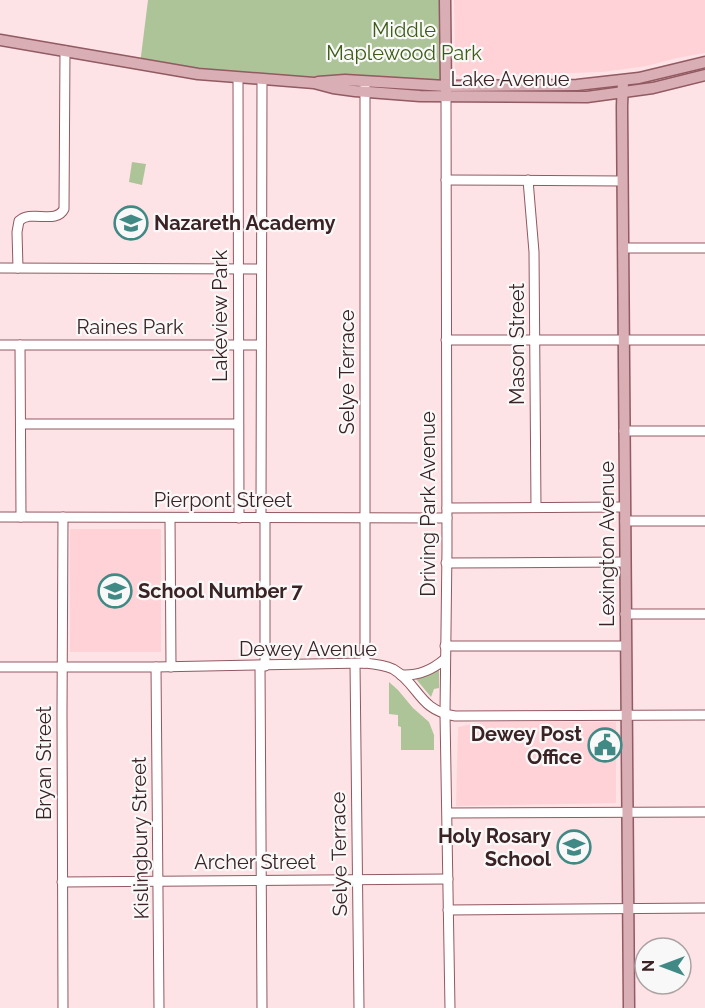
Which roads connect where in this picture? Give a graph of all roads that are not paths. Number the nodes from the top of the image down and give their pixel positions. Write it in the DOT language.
graph roads {
  1 [pos="445,0"];
  2 [pos="0,40"];
  3 [pos="65,51"];
  4 [pos="705,62"];
  5 [pos="705,75"];
  6 [pos="238,78"];
  7 [pos="262,79"];
  8 [pos="623,81"];
  9 [pos="365,86"];
  10 [pos="446,91"];
  11 [pos="622,93"];
  12 [pos="446,180"];
  13 [pos="528,180"];
  14 [pos="622,181"];
  15 [pos="623,248"];
  16 [pos="705,248"];
  17 [pos="0,268"];
  18 [pos="18,268"];
  19 [pos="238,268"];
  20 [pos="261,268"];
  21 [pos="446,340"];
  22 [pos="535,340"];
  23 [pos="624,340"];
  24 [pos="705,340"];
  25 [pos="0,345"];
  26 [pos="20,345"];
  27 [pos="238,345"];
  28 [pos="261,345"];
  29 [pos="21,424"];
  30 [pos="238,424"];
  31 [pos="624,431"];
  32 [pos="705,431"];
  33 [pos="536,507"];
  34 [pos="625,507"];
  35 [pos="447,508"];
  36 [pos="0,517"];
  37 [pos="21,517"];
  38 [pos="63,517"];
  39 [pos="170,518"];
  40 [pos="239,518"];
  41 [pos="263,518"];
  42 [pos="366,518"];
  43 [pos="447,518"];
  44 [pos="625,521"];
  45 [pos="705,521"];
  46 [pos="447,562"];
  47 [pos="625,562"];
  48 [pos="626,614"];
  49 [pos="705,614"];
  50 [pos="445,646"];
  51 [pos="626,646"];
  52 [pos="445,659"];
  53 [pos="365,663"];
  54 [pos="355,664"];
  55 [pos="262,666"];
  56 [pos="0,667"];
  57 [pos="62,667"];
  58 [pos="156,667"];
  59 [pos="171,667"];
  60 [pos="401,675"];
  61 [pos="445,714"];
  62 [pos="626,715"];
  63 [pos="705,715"];
  64 [pos="627,812"];
  65 [pos="705,812"];
  66 [pos="448,813"];
  67 [pos="448,879"];
  68 [pos="261,880"];
  69 [pos="358,880"];
  70 [pos="158,881"];
  71 [pos="62,882"];
  72 [pos="705,908"];
  73 [pos="627,909"];
  74 [pos="448,910"];
  75 [pos="63,1008"];
  76 [pos="159,1008"];
  77 [pos="262,1008"];
  78 [pos="359,1008"];
  79 [pos="450,1008"];
  80 [pos="628,1008"];
  1 -- 10 [label="main road, Driving Park Avenue"];
  2 -- 3 [label="main road, Lake Avenue"];
  3 -- 6 [label="main road, Lake Avenue"];
  3 -- 18 [label="street"];
  4 -- 8 [label="main road, Lake Avenue"];
  5 -- 11 [label="main road, Lake Avenue"];
  6 -- 7 [label="main road, Lake Avenue"];
  6 -- 19 [label="street, Lakeview Park"];
  7 -- 9 [label="main road, Lake Avenue"];
  7 -- 20 [label="street, Lakeview Park"];
  8 -- 10 [label="main road, Lake Avenue"];
  8 -- 11 [label="main road, Lexington Avenue"];
  9 -- 10 [label="main road, Lake Avenue"];
  9 -- 42 [label="street, Selye Terrace"];
  10 -- 11 [label="main road, Lake Avenue"];
  10 -- 12 [label="street, Driving Park Avenue"];
  11 -- 14 [label="main road, Lexington Avenue"];
  12 -- 13 [label="street"];
  12 -- 21 [label="street, Driving Park Avenue"];
  13 -- 14 [label="street"];
  13 -- 22 [label="street, Mason Street"];
  14 -- 15 [label="main road, Lexington Avenue"];
  15 -- 16 [label="street"];
  15 -- 23 [label="main road, Lexington Avenue"];
  17 -- 18 [label="street"];
  18 -- 19 [label="street"];
  19 -- 20 [label="street"];
  19 -- 27 [label="street, Lakeview Park"];
  20 -- 28 [label="street, Lakeview Park"];
  21 -- 22 [label="street"];
  21 -- 35 [label="street, Driving Park Avenue"];
  22 -- 23 [label="street"];
  22 -- 33 [label="street, Mason Street"];
  23 -- 24 [label="street"];
  23 -- 31 [label="main road, Lexington Avenue"];
  25 -- 26 [label="street, Raines Park"];
  26 -- 27 [label="street, Raines Park"];
  26 -- 29 [label="street"];
  27 -- 28 [label="street, Raines Park"];
  27 -- 30 [label="street, Lakeview Park"];
  28 -- 41 [label="street, Lakeview Park"];
  29 -- 30 [label="street"];
  29 -- 37 [label="street"];
  30 -- 40 [label="street, Lakeview Park"];
  31 -- 32 [label="street"];
  31 -- 34 [label="main road, Lexington Avenue"];
  33 -- 34 [label="street"];
  33 -- 35 [label="street"];
  34 -- 44 [label="main road, Lexington Avenue"];
  35 -- 43 [label="street, Driving Park Avenue"];
  36 -- 37 [label="street, Pierpont Street"];
  37 -- 38 [label="street, Pierpont Street"];
  38 -- 39 [label="street, Pierpont Street"];
  38 -- 57 [label="street, Bryan Street"];
  39 -- 40 [label="street, Pierpont Street"];
  39 -- 59 [label="street"];
  40 -- 41 [label="street, Pierpont Street"];
  41 -- 42 [label="street, Pierpont Street"];
  41 -- 55 [label="street, Lakeview Park"];
  42 -- 43 [label="street, Pierpont Street"];
  42 -- 53 [label="street, Selye Terrace"];
  43 -- 46 [label="street, Driving Park Avenue"];
  44 -- 45 [label="street"];
  44 -- 47 [label="main road, Lexington Avenue"];
  46 -- 47 [label="street"];
  46 -- 50 [label="street, Driving Park Avenue"];
  47 -- 48 [label="main road, Lexington Avenue"];
  48 -- 49 [label="street"];
  48 -- 51 [label="main road, Lexington Avenue"];
  50 -- 51 [label="street"];
  50 -- 52 [label="street, Driving Park Avenue"];
  51 -- 62 [label="main road, Lexington Avenue"];
  52 -- 60 [label="street"];
  52 -- 61 [label="street, Driving Park Avenue"];
  53 -- 54 [label="street, Dewey Avenue"];
  53 -- 60 [label="street, Dewey Avenue"];
  54 -- 55 [label="street, Dewey Avenue"];
  54 -- 69 [label="street, Selye Terrace"];
  55 -- 59 [label="street, Dewey Avenue"];
  55 -- 68 [label="street, Lakeview Park"];
  56 -- 57 [label="street, Dewey Avenue"];
  57 -- 58 [label="street, Dewey Avenue"];
  57 -- 71 [label="street, Bryan Street"];
  58 -- 59 [label="street, Dewey Avenue"];
  58 -- 70 [label="street, Kislingbury Street"];
  60 -- 61 [label="street, Dewey Avenue"];
  61 -- 62 [label="street"];
  61 -- 66 [label="street, Driving Park Avenue"];
  62 -- 63 [label="street"];
  62 -- 64 [label="main road, Lexington Avenue"];
  64 -- 65 [label="street"];
  64 -- 66 [label="street"];
  64 -- 73 [label="main road, Lexington Avenue"];
  66 -- 67 [label="street, Driving Park Avenue"];
  67 -- 69 [label="street, Archer Street"];
  67 -- 74 [label="street, Driving Park Avenue"];
  68 -- 69 [label="street, Archer Street"];
  68 -- 70 [label="street, Archer Street"];
  68 -- 77 [label="street, Lakeview Park"];
  69 -- 78 [label="street, Selye Terrace"];
  70 -- 71 [label="street, Archer Street"];
  70 -- 76 [label="street, Kislingbury Street"];
  71 -- 75 [label="street, Bryan Street"];
  72 -- 73 [label="street"];
  73 -- 74 [label="street"];
  73 -- 80 [label="main road, Lexington Avenue"];
  74 -- 79 [label="street, Driving Park Avenue"];
}
